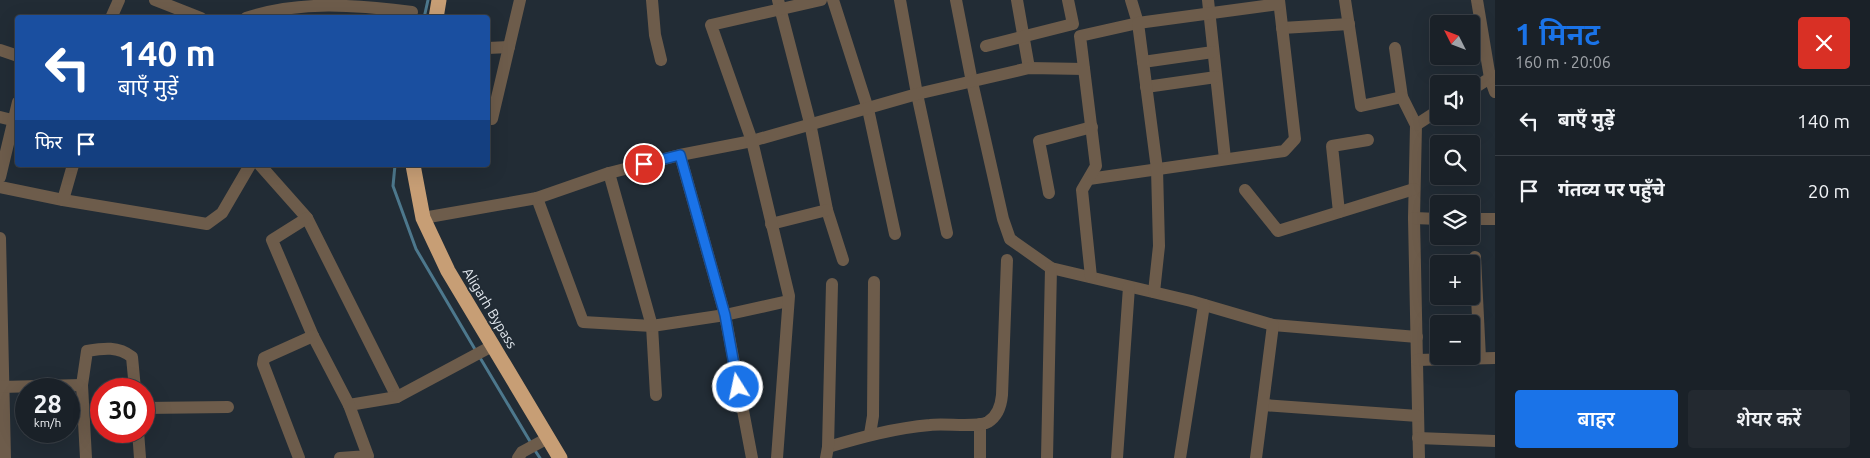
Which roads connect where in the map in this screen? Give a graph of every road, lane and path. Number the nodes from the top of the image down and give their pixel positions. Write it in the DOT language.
graph roads {
  1 [pos="119,0"];
  2 [pos="155,0"];
  3 [pos="439,0"];
  4 [pos="520,0"];
  5 [pos="652,0"];
  6 [pos="821,0"];
  7 [pos="832,0"];
  8 [pos="900,0"];
  9 [pos="956,0"];
  10 [pos="1017,0"];
  11 [pos="1068,0"];
  12 [pos="1131,0"];
  13 [pos="1208,0"];
  14 [pos="1345,0"];
  15 [pos="1477,0"];
  16 [pos="341,2"];
  17 [pos="1279,2"];
  18 [pos="779,5"];
  19 [pos="267,9"];
  20 [pos="412,10"];
  21 [pos="1208,14"];
  22 [pos="113,15"];
  23 [pos="193,15"];
  24 [pos="253,15"];
  25 [pos="340,15"];
  26 [pos="436,15"];
  27 [pos="1138,23"];
  28 [pos="1073,24"];
  29 [pos="1348,24"];
  30 [pos="1282,28"];
  31 [pos="1024,35"];
  32 [pos="1080,36"];
  33 [pos="986,46"];
  34 [pos="509,47"];
  35 [pos="490,48"];
  36 [pos="1395,48"];
  37 [pos="0,50"];
  38 [pos="1213,52"];
  39 [pos="15,55"];
  40 [pos="661,60"];
  41 [pos="1143,62"];
  42 [pos="1029,68"];
  43 [pos="1084,69"];
  44 [pos="1216,77"];
  45 [pos="1493,77"];
  46 [pos="972,82"];
  47 [pos="1480,85"];
  48 [pos="1146,87"];
  49 [pos="1495,92"];
  50 [pos="917,94"];
  51 [pos="1402,97"];
  52 [pos="15,106"];
  53 [pos="868,109"];
  54 [pos="1430,116"];
  55 [pos="6,118"];
  56 [pos="492,119"];
  57 [pos="810,123"];
  58 [pos="1416,125"];
  59 [pos="1092,127"];
  60 [pos="1368,140"];
  61 [pos="752,141"];
  62 [pos="680,155"];
  63 [pos="1225,160"];
  64 [pos="1096,166"];
  65 [pos="72,167"];
  66 [pos="249,167"];
  67 [pos="262,167"];
  68 [pos="413,167"];
  69 [pos="1158,169"];
  70 [pos="609,173"];
  71 [pos="0,177"];
  72 [pos="1104,177"];
  73 [pos="1089,179"];
  74 [pos="0,187"];
  75 [pos="1414,189"];
  76 [pos="1245,190"];
  77 [pos="1049,193"];
  78 [pos="537,198"];
  79 [pos="63,200"];
  80 [pos="827,210"];
  81 [pos="1339,212"];
  82 [pos="307,218"];
  83 [pos="423,218"];
  84 [pos="1414,218"];
  85 [pos="1430,219"];
  86 [pos="1480,219"];
  87 [pos="1495,220"];
  88 [pos="771,224"];
  89 [pos="947,233"];
  90 [pos="895,234"];
  91 [pos="0,238"];
  92 [pos="843,260"];
  93 [pos="1007,260"];
  94 [pos="1051,268"];
  95 [pos="1091,277"];
  96 [pos="874,282"];
  97 [pos="832,284"];
  98 [pos="1129,287"];
  99 [pos="1154,292"];
  100 [pos="788,301"];
  101 [pos="1204,305"];
  102 [pos="725,315"];
  103 [pos="1273,325"];
  104 [pos="652,326"];
  105 [pos="313,336"];
  106 [pos="1417,337"];
  107 [pos="490,347"];
  108 [pos="1480,358"];
  109 [pos="1495,358"];
  110 [pos="1417,360"];
  111 [pos="1430,360"];
  112 [pos="134,378"];
  113 [pos="82,385"];
  114 [pos="2,387"];
  115 [pos="656,395"];
  116 [pos="397,397"];
  117 [pos="1263,405"];
  118 [pos="349,406"];
  119 [pos="228,407"];
  120 [pos="155,408"];
  121 [pos="1418,416"];
  122 [pos="980,424"];
  123 [pos="870,434"];
  124 [pos="1418,438"];
  125 [pos="546,439"];
  126 [pos="1495,441"];
  127 [pos="139,443"];
  128 [pos="827,452"];
  129 [pos="6,458"];
  130 [pos="86,458"];
  131 [pos="140,458"];
  132 [pos="298,458"];
  133 [pos="340,458"];
  134 [pos="518,458"];
  135 [pos="560,458"];
  136 [pos="752,458"];
  137 [pos="777,458"];
  138 [pos="980,458"];
  139 [pos="1047,458"];
  140 [pos="1117,458"];
  141 [pos="1180,458"];
  142 [pos="1256,458"];
  143 [pos="1419,458"];
  1 -- 22 [label="street"];
  2 -- 23 [label="street"];
  3 -- 26 [label="highway"];
  4 -- 34 [label="street"];
  5 -- 40 [label="street"];
  6 -- 18 [label="street"];
  7 -- 53 [label="street"];
  8 -- 50 [label="street"];
  9 -- 46 [label="street"];
  10 -- 31 [label="street"];
  11 -- 28 [label="street"];
  12 -- 27 [label="street"];
  13 -- 21 [label="street"];
  14 -- 29 [label="street"];
  15 -- 45 [label="street"];
  16 -- 19 [label="street"];
  16 -- 20 [label="street"];
  16 -- 25 [label="street"];
  17 -- 21 [label="street"];
  17 -- 30 [label="street"];
  18 -- 57 [label="street"];
  18 -- 61 [label="street"];
  19 -- 24 [label="street"];
  21 -- 27 [label="street"];
  21 -- 38 [label="street"];
  27 -- 32 [label="street"];
  27 -- 41 [label="street"];
  28 -- 31 [label="street"];
  28 -- 32 [label="street"];
  29 -- 30 [label="street"];
  29 -- 51 [label="street"];
  30 -- 63 [label="street"];
  31 -- 33 [label="street"];
  31 -- 42 [label="street"];
  32 -- 43 [label="street"];
  34 -- 35 [label="street"];
  34 -- 56 [label="street"];
  36 -- 51 [label="street"];
  37 -- 39 [label="street"];
  38 -- 41 [label="street"];
  38 -- 44 [label="street"];
  41 -- 48 [label="street"];
  42 -- 43 [label="street"];
  42 -- 46 [label="street"];
  43 -- 59 [label="street"];
  44 -- 48 [label="street"];
  44 -- 63 [label="street"];
  45 -- 47 [label="street"];
  45 -- 49 [label="street"];
  46 -- 50 [label="street"];
  46 -- 94 [label="street"];
  48 -- 69 [label="street"];
  50 -- 53 [label="street"];
  50 -- 89 [label="street"];
  51 -- 58 [label="street"];
  52 -- 55 [label="street"];
  53 -- 57 [label="street"];
  53 -- 90 [label="street"];
  54 -- 58 [label="street"];
  55 -- 71 [label="street"];
  57 -- 61 [label="street"];
  57 -- 80 [label="street"];
  58 -- 75 [label="street"];
  59 -- 64 [label="street"];
  59 -- 77 [label="street"];
  60 -- 81 [label="street"];
  61 -- 62 [label="street"];
  61 -- 88 [label="street"];
  62 -- 70 [label="street"];
  62 -- 102 [label="street"];
  63 -- 69 [label="street"];
  64 -- 72 [label="street"];
  64 -- 73 [label="street"];
  65 -- 79 [label="street"];
  66 -- 79 [label="street"];
  67 -- 82 [label="street"];
  68 -- 83 [label="highway, Aligarh Bypass"];
  69 -- 72 [label="street"];
  69 -- 99 [label="street"];
  70 -- 78 [label="street"];
  70 -- 104 [label="street"];
  72 -- 73 [label="street"];
  73 -- 95 [label="street"];
  74 -- 79 [label="street"];
  75 -- 81 [label="street"];
  75 -- 84 [label="street"];
  76 -- 81 [label="street"];
  78 -- 83 [label="street"];
  78 -- 104 [label="street"];
  80 -- 88 [label="street"];
  80 -- 92 [label="street"];
  82 -- 105 [label="street"];
  82 -- 116 [label="street"];
  83 -- 107 [label="highway, Aligarh Bypass"];
  84 -- 85 [label="street"];
  84 -- 106 [label="street"];
  86 -- 87 [label="street"];
  88 -- 100 [label="street"];
  91 -- 114 [label="street"];
  93 -- 122 [label="street"];
  94 -- 95 [label="street"];
  94 -- 139 [label="street"];
  95 -- 98 [label="street"];
  96 -- 123 [label="street"];
  97 -- 128 [label="street"];
  98 -- 99 [label="street"];
  98 -- 140 [label="street"];
  99 -- 101 [label="street"];
  100 -- 102 [label="street"];
  100 -- 137 [label="street"];
  101 -- 103 [label="street"];
  101 -- 141 [label="street"];
  102 -- 104 [label="street"];
  102 -- 136 [label="street"];
  103 -- 106 [label="street"];
  103 -- 117 [label="street"];
  104 -- 115 [label="street"];
  105 -- 118 [label="street"];
  105 -- 132 [label="street"];
  106 -- 110 [label="street"];
  107 -- 116 [label="street"];
  107 -- 125 [label="highway, Aligarh Bypass"];
  108 -- 109 [label="street"];
  110 -- 111 [label="street"];
  110 -- 121 [label="street"];
  112 -- 113 [label="street"];
  113 -- 114 [label="street"];
  113 -- 130 [label="street"];
  114 -- 129 [label="street"];
  116 -- 118 [label="street"];
  117 -- 121 [label="street"];
  117 -- 142 [label="street"];
  118 -- 133 [label="street"];
  119 -- 120 [label="street"];
  121 -- 124 [label="street"];
  122 -- 123 [label="street"];
  122 -- 138 [label="street"];
  123 -- 128 [label="street"];
  124 -- 126 [label="street"];
  124 -- 143 [label="street"];
  125 -- 134 [label="street"];
  125 -- 135 [label="highway, Aligarh Bypass"];
  127 -- 131 [label="street"];
}
